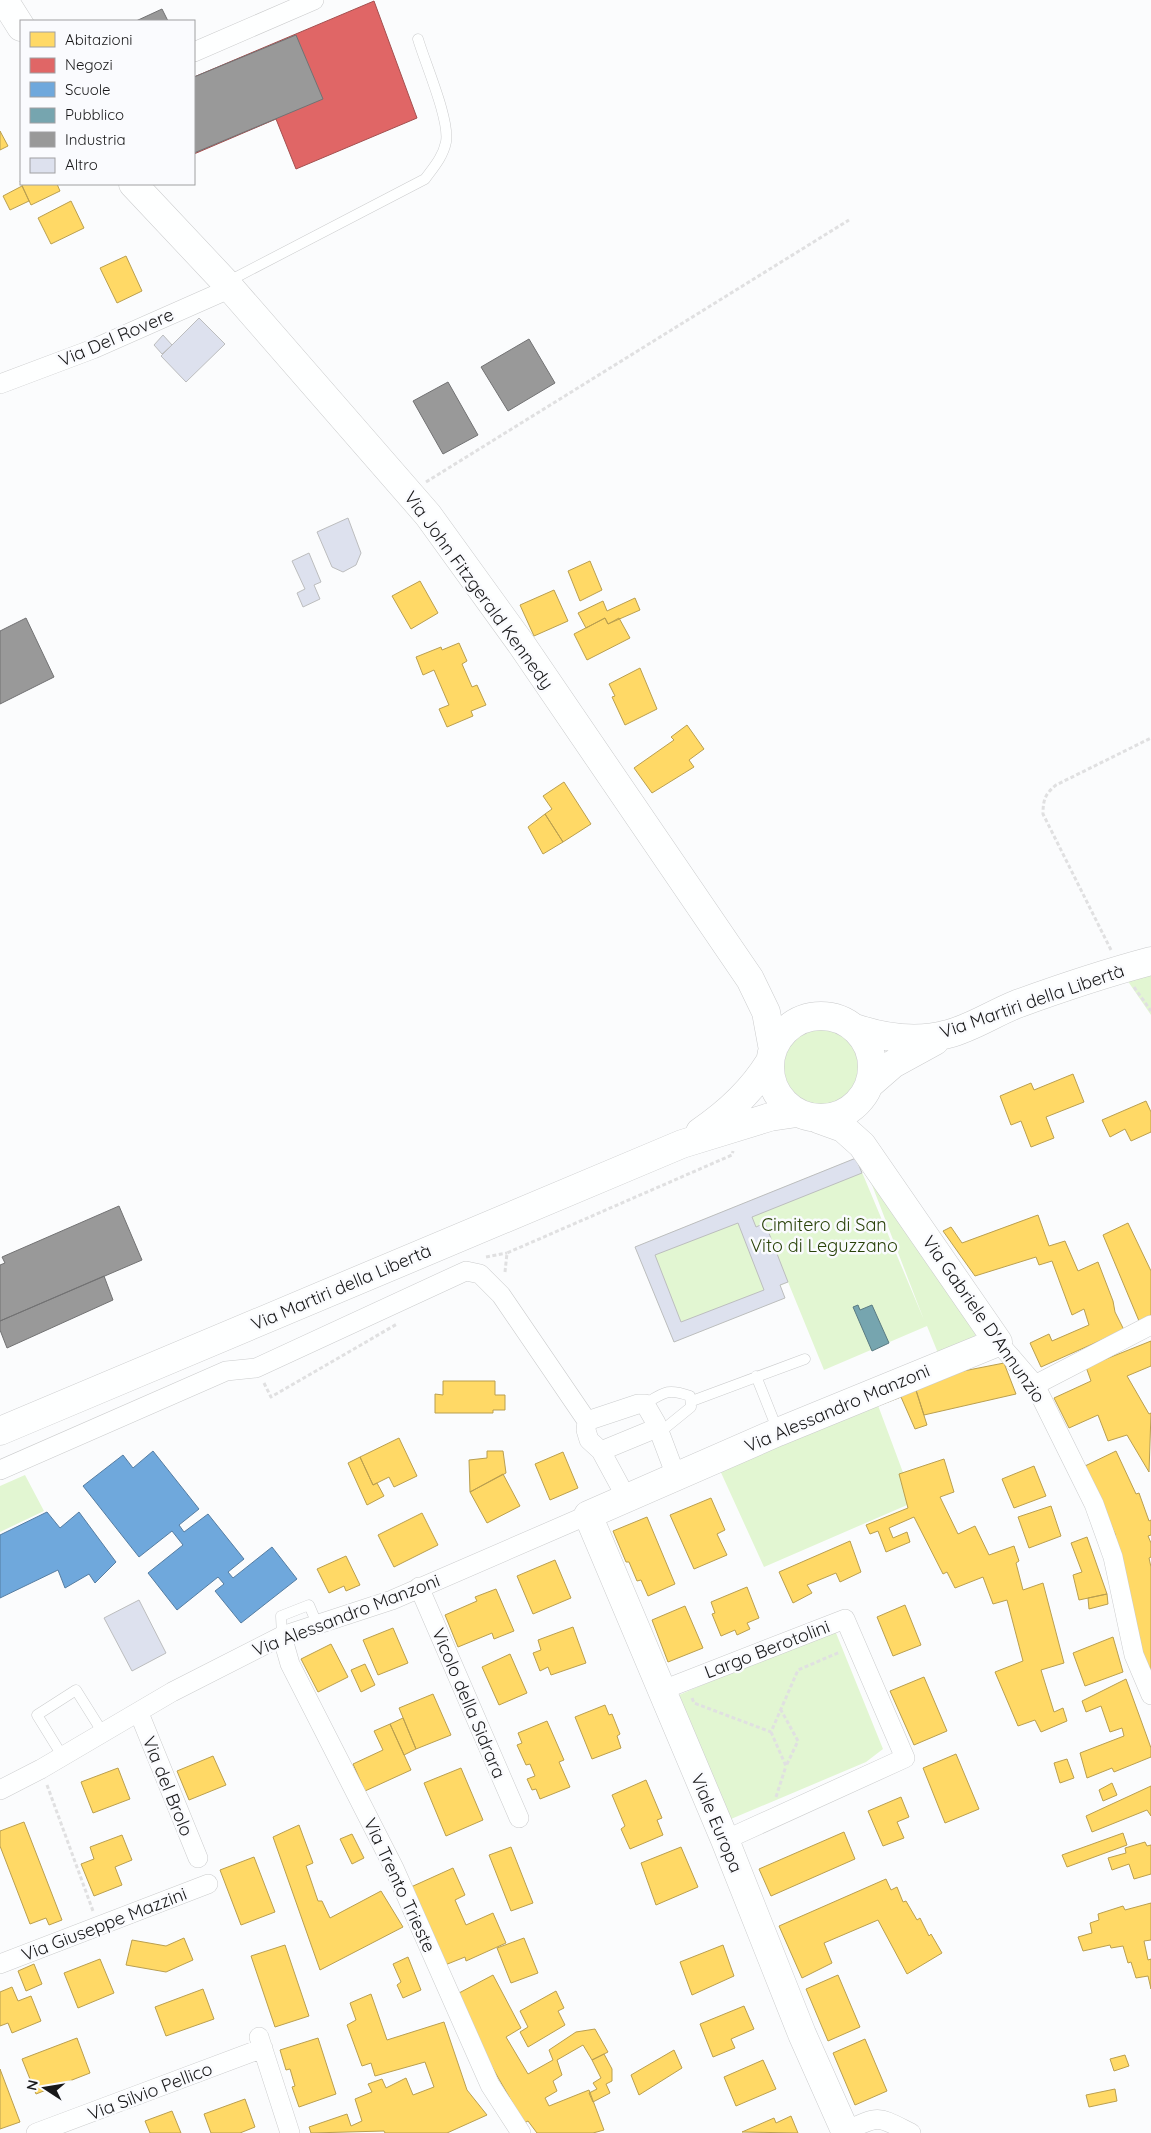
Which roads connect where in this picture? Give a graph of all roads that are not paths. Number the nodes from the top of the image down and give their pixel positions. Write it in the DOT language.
graph roads {
  1 [pos="4,0"];
  2 [pos="314,0"];
  3 [pos="20,25"];
  4 [pos="418,39"];
  5 [pos="195,52"];
  6 [pos="134,185"];
  7 [pos="228,285"];
  8 [pos="0,384"];
  9 [pos="1151,961"];
  10 [pos="750,979"];
  11 [pos="808,1017"];
  12 [pos="854,1028"];
  13 [pos="948,1034"];
  14 [pos="771,1057"];
  15 [pos="867,1089"];
  16 [pos="807,1116"];
  17 [pos="682,1144"];
  18 [pos="883,1174"];
  19 [pos="1151,1326"];
  20 [pos="998,1342"];
  21 [pos="805,1359"];
  22 [pos="756,1376"];
  23 [pos="1035,1385"];
  24 [pos="692,1401"];
  25 [pos="646,1404"];
  26 [pos="587,1421"];
  27 [pos="658,1428"];
  28 [pos="0,1431"];
  29 [pos="778,1432"];
  30 [pos="601,1450"];
  31 [pos="0,1470"];
  32 [pos="676,1476"];
  33 [pos="627,1499"];
  34 [pos="588,1515"];
  35 [pos="419,1587"];
  36 [pos="282,1636"];
  37 [pos="672,1686"];
  38 [pos="1151,1695"];
  39 [pos="139,1713"];
  40 [pos="103,1733"];
  41 [pos="63,1756"];
  42 [pos="0,1790"];
  43 [pos="519,1818"];
  44 [pos="724,1840"];
  45 [pos="198,1858"];
  46 [pos="208,1884"];
  47 [pos="0,1964"];
  48 [pos="64,2128"];
  49 [pos="846,2132"];
  50 [pos="36,2133"];
  51 [pos="290,2133"];
  52 [pos="521,2133"];
  53 [pos="911,2133"];
  1 -- 3 [label="main road"];
  2 -- 5 [label="street"];
  4 -- 7 [label="lane"];
  6 -- 7 [label="main road, Via John Fitzgerald Kennedy"];
  7 -- 8 [label="street, Via Del Rovere"];
  7 -- 10 [label="main road, Via John Fitzgerald Kennedy"];
  9 -- 13 [label="main road, Via Martiri della Libertà"];
  10 -- 11 [label="main road, Via John Fitzgerald Kennedy"];
  10 -- 14 [label="main road, Via John Fitzgerald Kennedy"];
  11 -- 12 [label="main road"];
  11 -- 14 [label="main road"];
  12 -- 13 [label="main road, Via Martiri della Libertà"];
  12 -- 15 [label="main road"];
  13 -- 15 [label="main road"];
  14 -- 16 [label="main road"];
  14 -- 17 [label="main road, Via Martiri della Libertà"];
  15 -- 16 [label="main road"];
  15 -- 18 [label="main road, Via Gabriele D'Annunzio"];
  16 -- 17 [label="main road, Via Martiri della Libertà"];
  16 -- 18 [label="main road, Via Gabriele D'Annunzio"];
  17 -- 28 [label="main road, Via Martiri della Libertà"];
  18 -- 20 [label="main road, Via Gabriele D'Annunzio"];
  19 -- 23 [label="street"];
  20 -- 23 [label="street, Via Gabriele D'Annunzio"];
  20 -- 29 [label="main road, Via Alessandro Manzoni"];
  21 -- 22 [label="lane"];
  22 -- 24 [label="lane"];
  22 -- 29 [label="lane"];
  23 -- 38 [label="street, Via Gabriele D'Annunzio"];
  24 -- 25 [label="lane"];
  24 -- 27 [label="lane"];
  25 -- 26 [label="street"];
  25 -- 27 [label="street"];
  26 -- 30 [label="street"];
  26 -- 31 [label="street"];
  27 -- 30 [label="street"];
  27 -- 32 [label="street"];
  29 -- 32 [label="main road, Via Alessandro Manzoni"];
  30 -- 33 [label="street"];
  32 -- 33 [label="main road, Via Alessandro Manzoni"];
  33 -- 34 [label="main road, Via Alessandro Manzoni"];
  34 -- 35 [label="street, Via Alessandro Manzoni"];
  34 -- 37 [label="main road, Viale Europa"];
  35 -- 36 [label="street, Via Alessandro Manzoni"];
  35 -- 43 [label="street, Vicolo della Sidrara"];
  36 -- 39 [label="street, Via Alessandro Manzoni"];
  36 -- 52 [label="street, Via Trento Trieste"];
  37 -- 44 [label="main road, Viale Europa"];
  37 -- 44 [label="street, Largo Berotolini"];
  39 -- 40 [label="street, Via Alessandro Manzoni"];
  39 -- 45 [label="street, Via del Brolo"];
  40 -- 41 [label="street, Via Alessandro Manzoni"];
  40 -- 41 [label="lane"];
  41 -- 42 [label="street, Via Alessandro Manzoni"];
  44 -- 49 [label="main road, Viale Europa"];
  46 -- 47 [label="street, Via Giuseppe Mazzini"];
  48 -- 50 [label="street, Via Silvio Pellico"];
  48 -- 51 [label="street, Via Silvio Pellico"];
  49 -- 53 [label="street, Viale Europa"];
}
